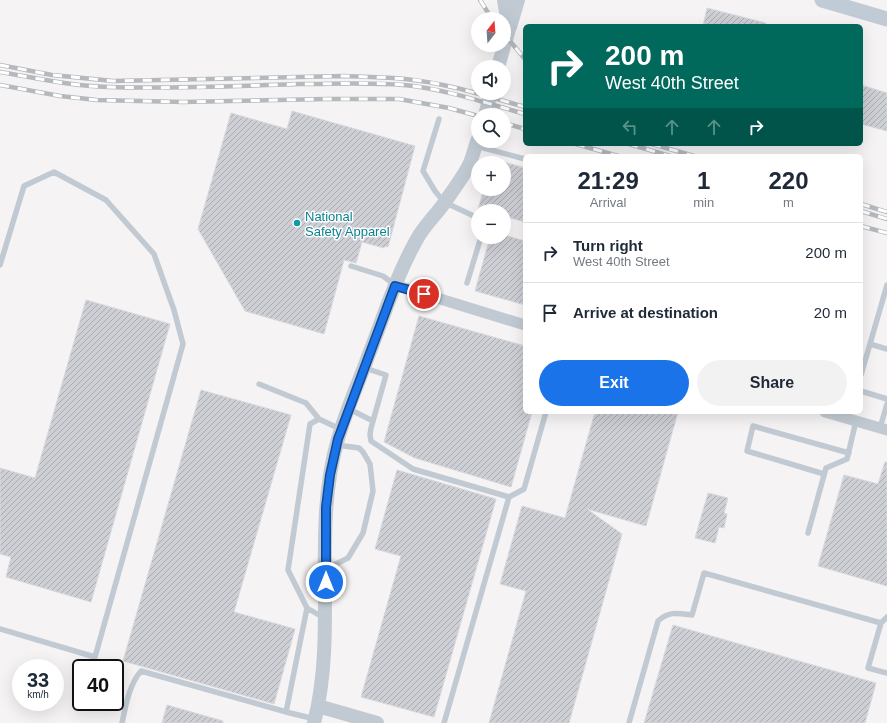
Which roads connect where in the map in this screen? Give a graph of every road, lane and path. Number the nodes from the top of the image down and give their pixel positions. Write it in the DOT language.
graph roads {
  1 [pos="504,0"];
  2 [pos="518,0"];
  3 [pos="822,0"];
  4 [pos="506,12"];
  5 [pos="887,19"];
  6 [pos="511,23"];
  7 [pos="439,119"];
  8 [pos="475,148"];
  9 [pos="494,148"];
  10 [pos="523,158"];
  11 [pos="444,202"];
  12 [pos="471,215"];
  13 [pos="479,244"];
  14 [pos="0,265"];
  15 [pos="351,266"];
  16 [pos="467,283"];
  17 [pos="887,285"];
  18 [pos="395,286"];
  19 [pos="523,324"];
  20 [pos="870,344"];
  21 [pos="887,349"];
  22 [pos="364,368"];
  23 [pos="863,368"];
  24 [pos="259,384"];
  25 [pos="863,392"];
  26 [pos="887,399"];
  27 [pos="887,404"];
  28 [pos="349,409"];
  29 [pos="545,414"];
  30 [pos="836,414"];
  31 [pos="852,417"];
  32 [pos="319,419"];
  33 [pos="373,420"];
  34 [pos="884,429"];
  35 [pos="341,430"];
  36 [pos="337,445"];
  37 [pos="848,453"];
  38 [pos="824,474"];
  39 [pos="509,497"];
  40 [pos="808,534"];
  41 [pos="326,569"];
  42 [pos="307,608"];
  43 [pos="887,617"];
  44 [pos="326,620"];
  45 [pos="882,623"];
  46 [pos="0,629"];
  47 [pos="887,673"];
  48 [pos="286,712"];
  49 [pos="316,716"];
  50 [pos="122,723"];
  51 [pos="377,723"];
  52 [pos="444,723"];
  53 [pos="629,723"];
  1 -- 4 [label="street"];
  2 -- 6 [label="street"];
  3 -- 5 [label="main road"];
  7 -- 11 [label="lane"];
  8 -- 11 [label="street"];
  9 -- 10 [label="lane"];
  11 -- 12 [label="lane"];
  11 -- 18 [label="street"];
  13 -- 16 [label="lane"];
  14 -- 46 [label="lane"];
  15 -- 18 [label="lane"];
  17 -- 20 [label="lane"];
  18 -- 19 [label="street"];
  18 -- 22 [label="street"];
  20 -- 21 [label="lane"];
  20 -- 23 [label="lane"];
  22 -- 28 [label="street"];
  22 -- 33 [label="lane"];
  24 -- 32 [label="lane"];
  25 -- 26 [label="lane"];
  27 -- 34 [label="lane"];
  28 -- 33 [label="lane"];
  28 -- 35 [label="street"];
  29 -- 39 [label="lane"];
  30 -- 31 [label="street"];
  31 -- 34 [label="street"];
  31 -- 37 [label="lane"];
  32 -- 35 [label="lane"];
  32 -- 42 [label="lane"];
  33 -- 39 [label="lane"];
  35 -- 36 [label="street"];
  36 -- 41 [label="street"];
  36 -- 41 [label="lane"];
  37 -- 38 [label="lane"];
  37 -- 38 [label="lane"];
  38 -- 40 [label="lane"];
  39 -- 52 [label="lane"];
  41 -- 44 [label="street"];
  42 -- 44 [label="lane"];
  42 -- 48 [label="lane"];
  43 -- 45 [label="lane"];
  44 -- 49 [label="street"];
  45 -- 47 [label="lane"];
  45 -- 53 [label="lane"];
  48 -- 49 [label="lane"];
  48 -- 50 [label="lane"];
  49 -- 51 [label="street"];
}
